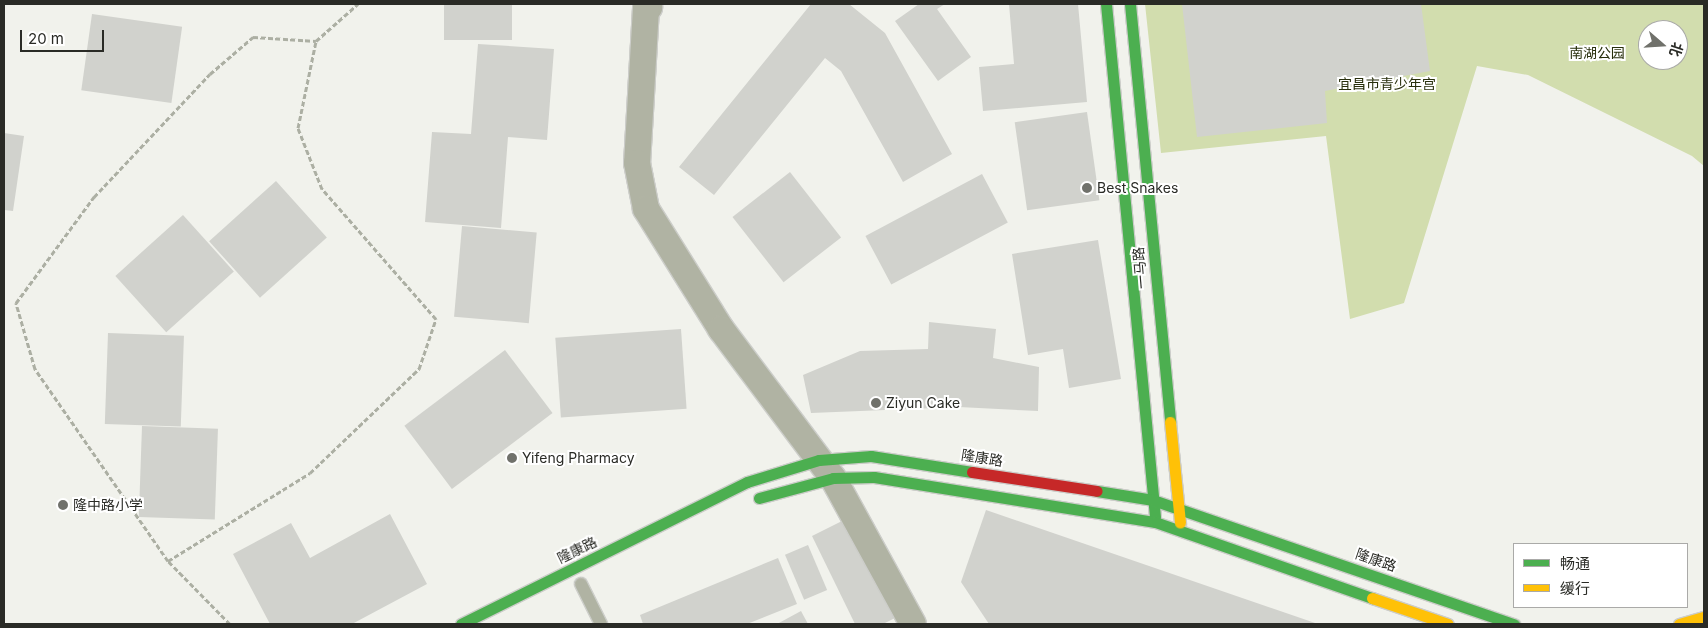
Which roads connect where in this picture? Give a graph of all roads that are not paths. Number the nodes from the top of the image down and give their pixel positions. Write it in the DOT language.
graph roads {
  1 [pos="647,4"];
  2 [pos="1106,4"];
  3 [pos="1130,4"];
  4 [pos="826,469"];
  5 [pos="1153,500"];
  6 [pos="744,505"];
  7 [pos="1178,507"];
  8 [pos="1155,522"];
  9 [pos="1181,529"];
  10 [pos="581,584"];
  11 [pos="1704,617"];
  12 [pos="461,624"];
  13 [pos="600,624"];
  14 [pos="914,624"];
  15 [pos="1448,624"];
  16 [pos="1514,624"];
  17 [pos="1678,624"];
  1 -- 4 [label="street"];
  2 -- 5 [label="main road, 一马路"];
  3 -- 7 [label="main road, 一马路"];
  4 -- 5 [label="main road, 隆康路"];
  4 -- 6 [label="main road, 隆康路"];
  4 -- 8 [label="main road, 隆康路"];
  4 -- 12 [label="main road, 隆康路"];
  4 -- 14 [label="street"];
  5 -- 7 [label="main road, 隆康路"];
  5 -- 8 [label="main road, 一马路"];
  7 -- 9 [label="main road, 一马路"];
  7 -- 16 [label="main road, 隆康路"];
  8 -- 9 [label="main road, 隆康路"];
  9 -- 15 [label="main road, 隆康路"];
  10 -- 13 [label="lane"];
  11 -- 17 [label="main road"];
}
